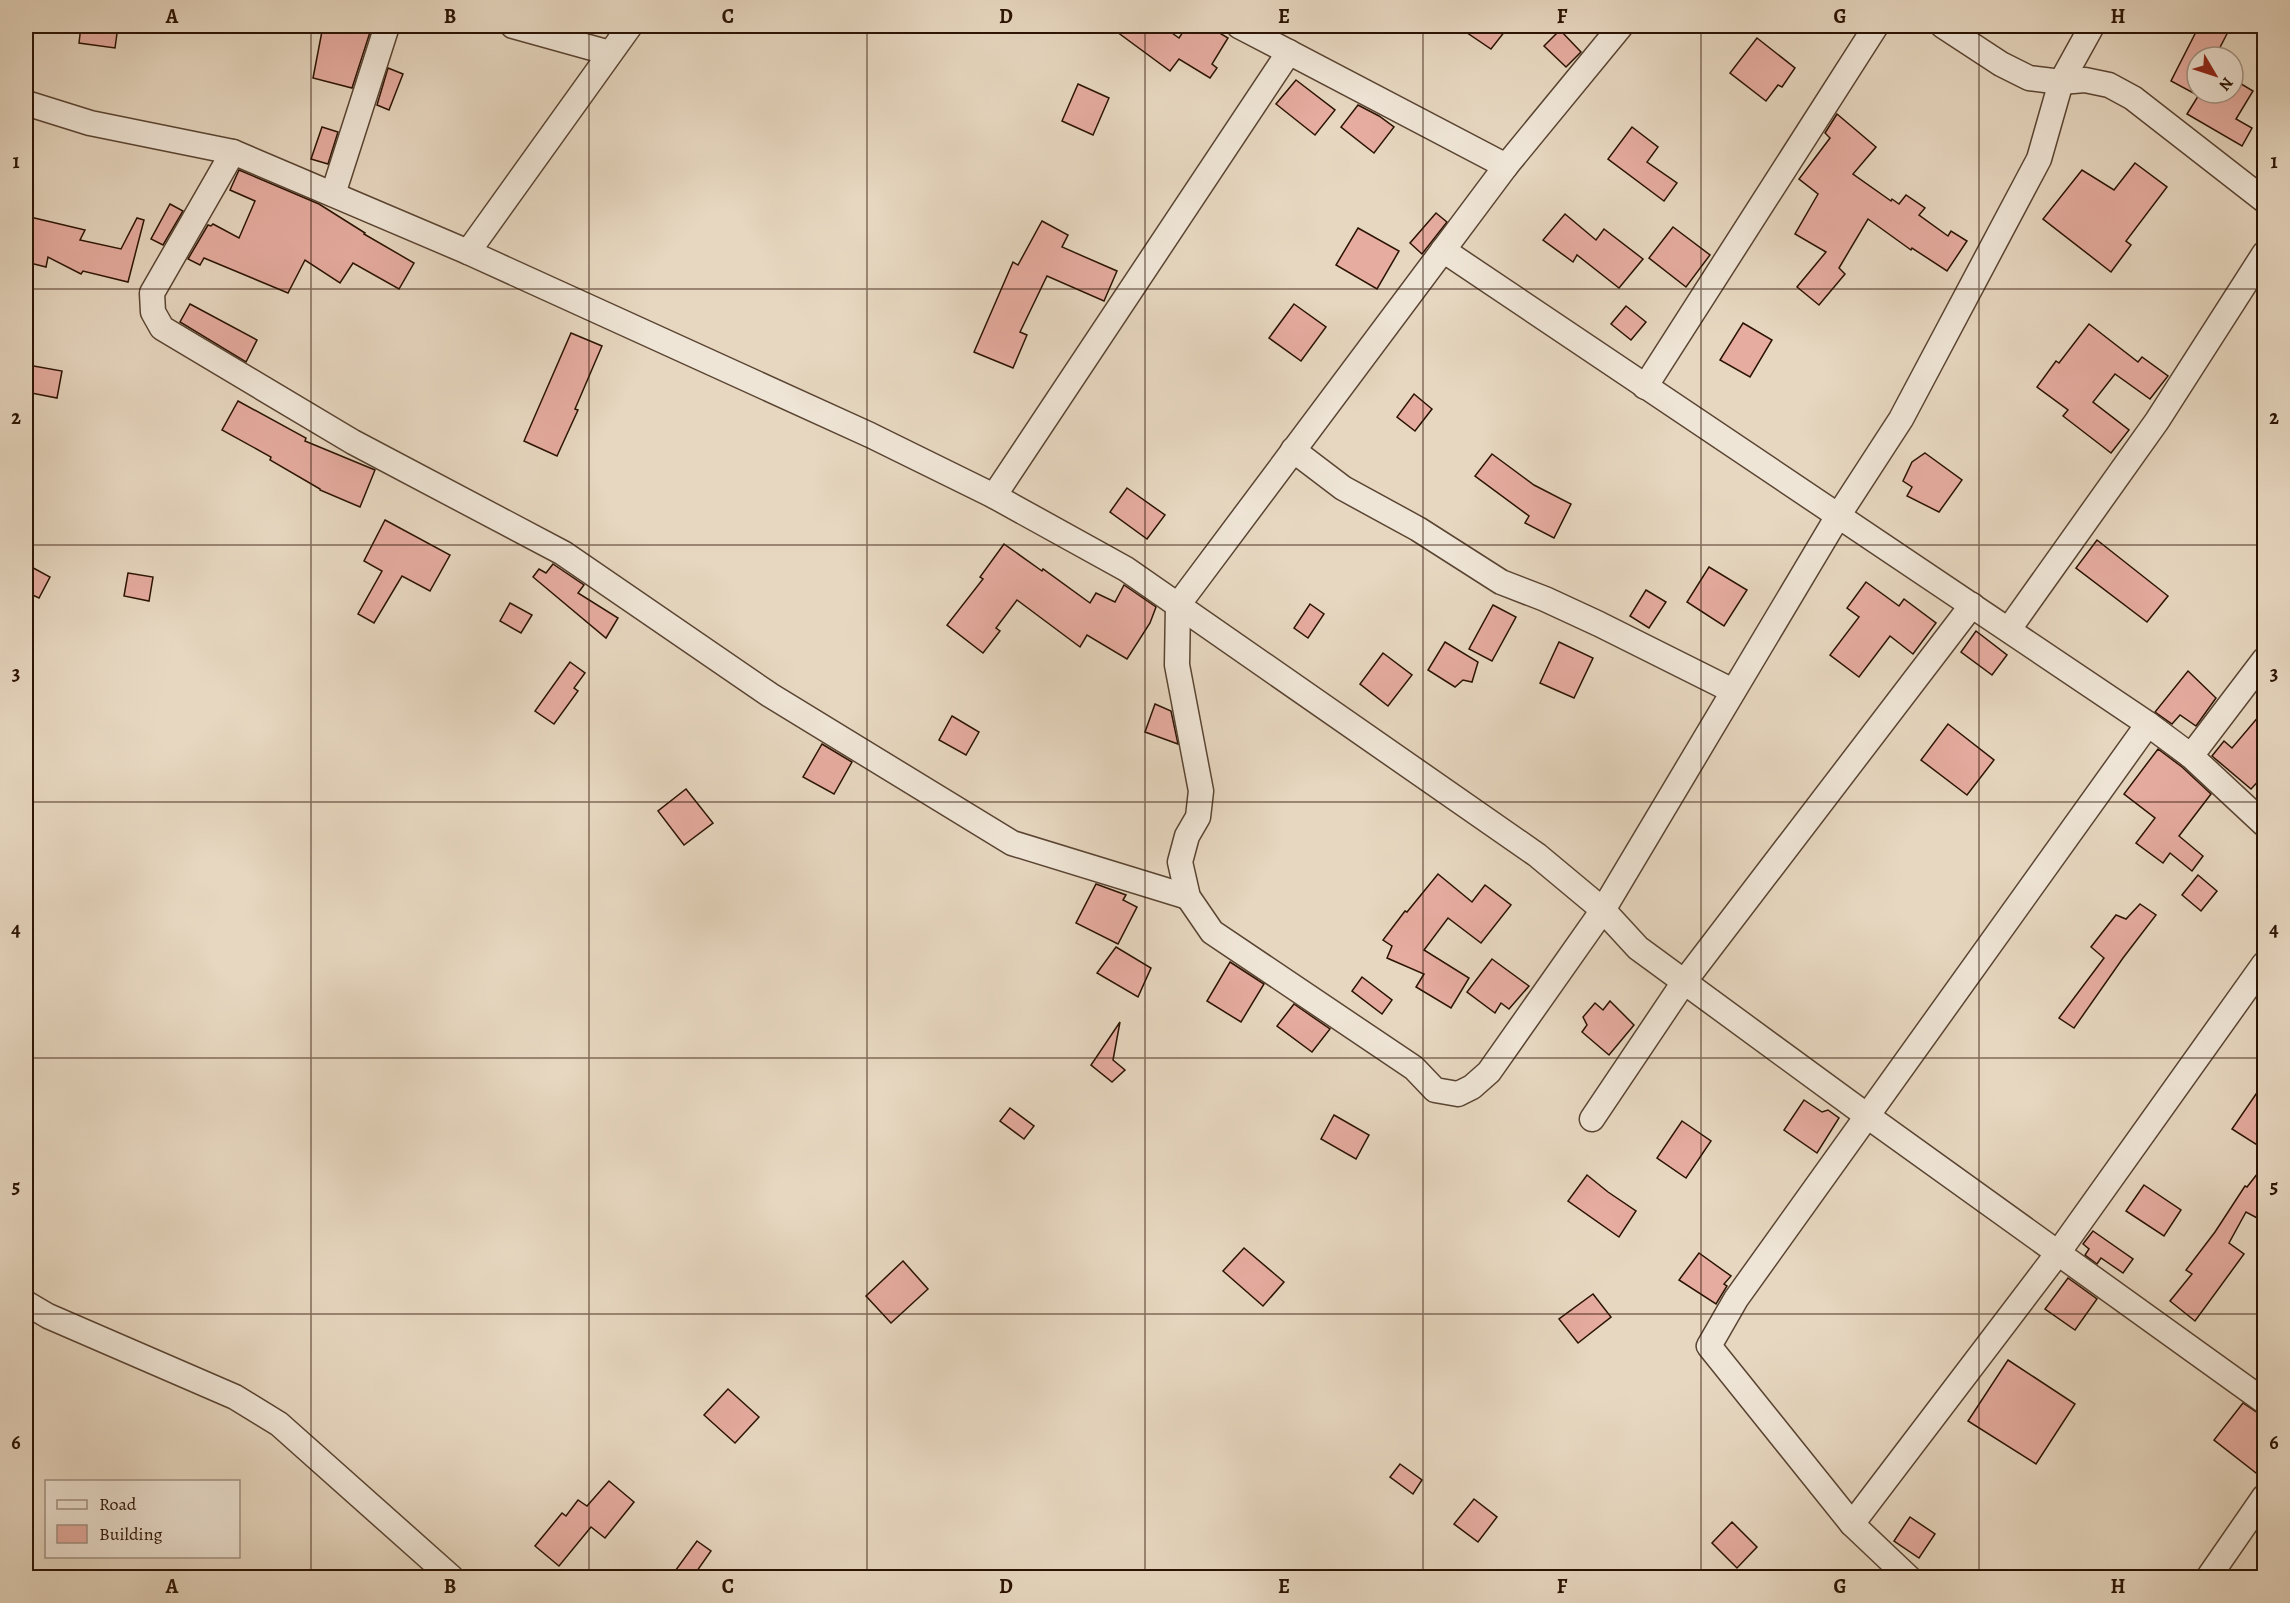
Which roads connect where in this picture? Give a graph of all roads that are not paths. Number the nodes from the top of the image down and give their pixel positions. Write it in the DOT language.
graph roads {
  1 [pos="387,26"];
  2 [pos="513,26"];
  3 [pos="630,26"];
  4 [pos="1239,26"];
  5 [pos="1621,26"];
  6 [pos="1876,26"];
  7 [pos="1943,26"];
  8 [pos="2092,26"];
  9 [pos="1289,52"];
  10 [pos="610,53"];
  11 [pos="2061,82"];
  12 [pos="26,103"];
  13 [pos="233,152"];
  14 [pos="1506,166"];
  15 [pos="333,194"];
  16 [pos="2265,200"];
  17 [pos="1443,250"];
  18 [pos="468,252"];
  19 [pos="2265,254"];
  20 [pos="1645,387"];
  21 [pos="1293,450"];
  22 [pos="994,496"];
  23 [pos="1838,516"];
  24 [pos="1178,605"];
  25 [pos="1972,605"];
  26 [pos="2009,629"];
  27 [pos="2265,660"];
  28 [pos="1733,692"];
  29 [pos="2148,724"];
  30 [pos="2191,756"];
  31 [pos="2265,824"];
  32 [pos="1188,897"];
  33 [pos="1603,910"];
  34 [pos="2265,964"];
  35 [pos="1684,982"];
  36 [pos="1866,1116"];
  37 [pos="1592,1119"];
  38 [pos="2058,1253"];
  39 [pos="26,1304"];
  40 [pos="2265,1401"];
  41 [pos="2265,1497"];
  42 [pos="1852,1524"];
  43 [pos="452,1578"];
  44 [pos="1909,1578"];
  45 [pos="2208,1578"];
  1 -- 15 [label="street"];
  2 -- 10 [label="street"];
  3 -- 10 [label="street"];
  4 -- 9 [label="street"];
  5 -- 14 [label="street"];
  6 -- 20 [label="street"];
  7 -- 11 [label="street"];
  8 -- 11 [label="street"];
  9 -- 14 [label="street"];
  9 -- 22 [label="street"];
  10 -- 18 [label="street"];
  11 -- 16 [label="street"];
  11 -- 23 [label="street"];
  12 -- 13 [label="street"];
  13 -- 15 [label="street"];
  13 -- 32 [label="street"];
  14 -- 17 [label="street"];
  15 -- 18 [label="street"];
  17 -- 20 [label="street"];
  17 -- 21 [label="street"];
  18 -- 22 [label="street"];
  19 -- 26 [label="street"];
  20 -- 23 [label="street"];
  21 -- 24 [label="street"];
  21 -- 28 [label="street"];
  22 -- 24 [label="street"];
  23 -- 25 [label="street"];
  23 -- 28 [label="street"];
  24 -- 32 [label="street"];
  24 -- 33 [label="street"];
  25 -- 26 [label="street"];
  25 -- 35 [label="street"];
  26 -- 29 [label="street"];
  27 -- 30 [label="street"];
  28 -- 33 [label="street"];
  29 -- 30 [label="street"];
  29 -- 36 [label="street"];
  30 -- 31 [label="street"];
  32 -- 33 [label="street"];
  33 -- 35 [label="street"];
  34 -- 38 [label="street"];
  35 -- 36 [label="street"];
  35 -- 37 [label="street"];
  36 -- 38 [label="street"];
  36 -- 42 [label="street"];
  38 -- 40 [label="street"];
  38 -- 42 [label="street"];
  39 -- 43 [label="street"];
  41 -- 45 [label="street"];
  42 -- 44 [label="street"];
}
